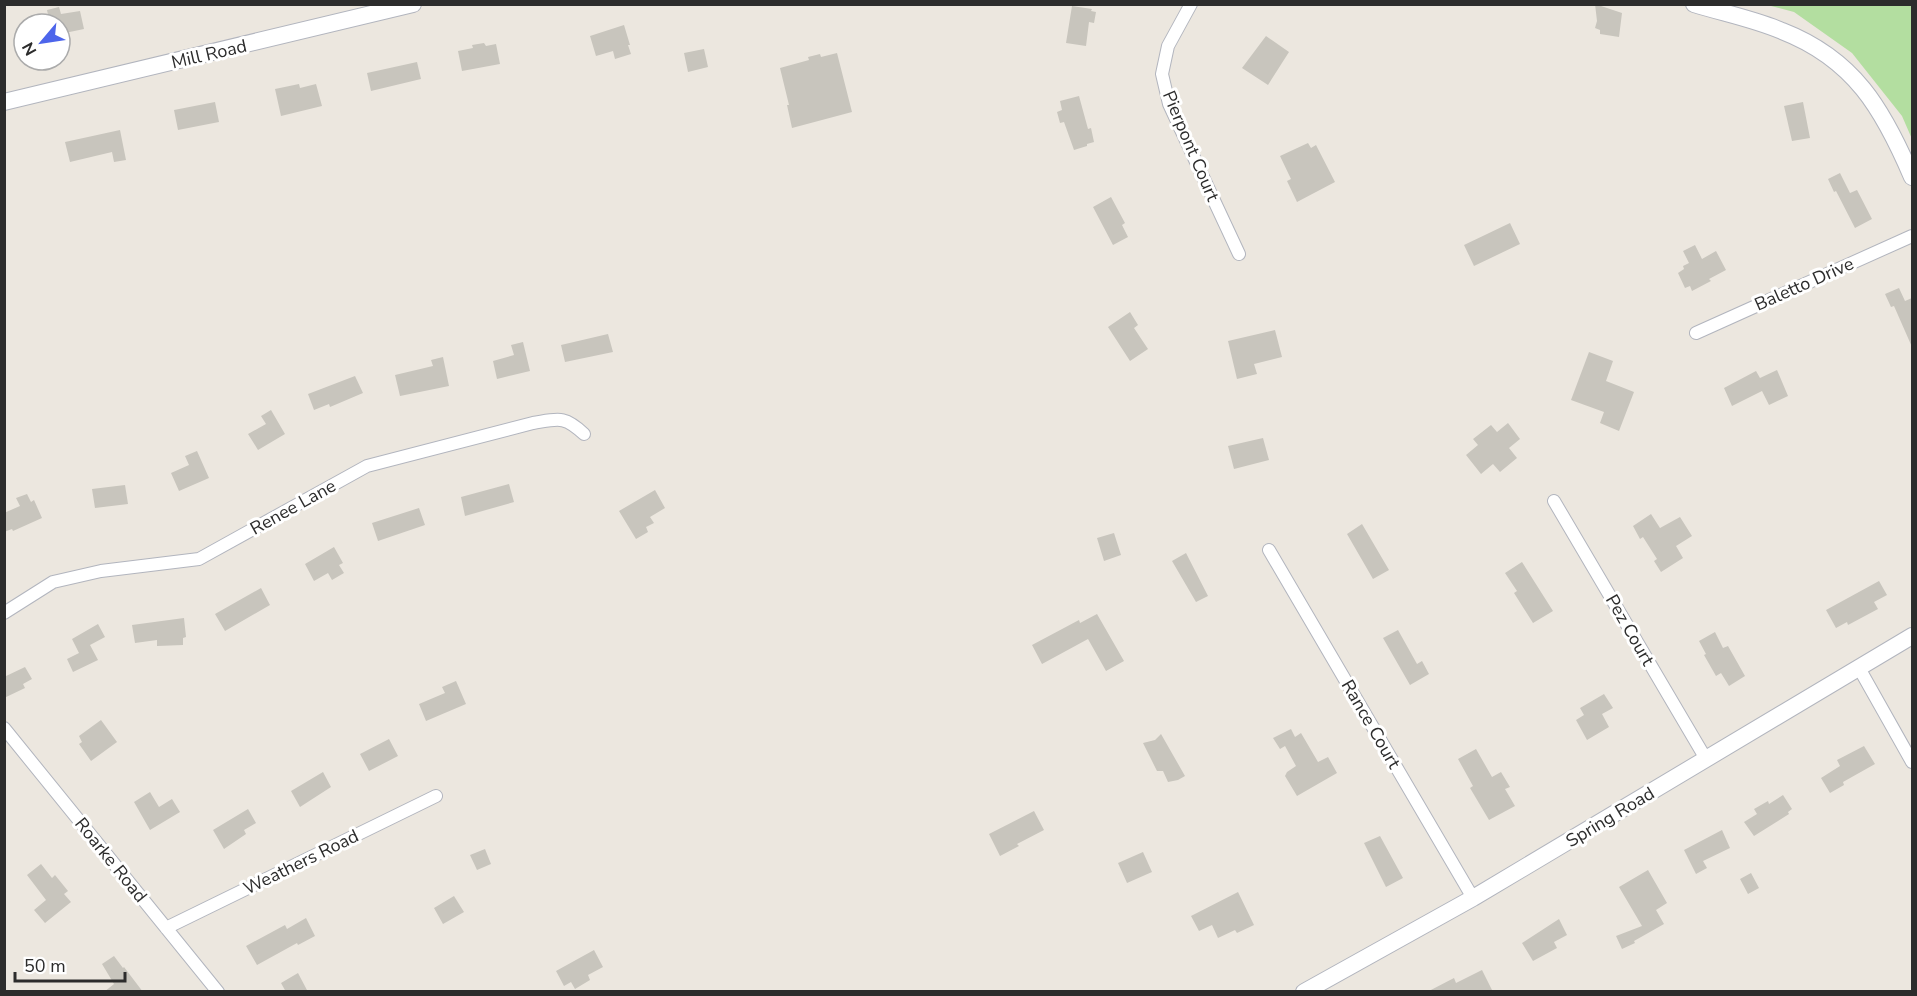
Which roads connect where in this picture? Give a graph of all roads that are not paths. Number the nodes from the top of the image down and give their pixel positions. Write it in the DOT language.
graph roads {
  1 [pos="413,4"];
  2 [pos="1191,4"];
  3 [pos="1694,4"];
  4 [pos="4,102"];
  5 [pos="1912,177"];
  6 [pos="1912,236"];
  7 [pos="1239,254"];
  8 [pos="1696,333"];
  9 [pos="584,434"];
  10 [pos="1554,501"];
  11 [pos="1269,550"];
  12 [pos="4,613"];
  13 [pos="1912,636"];
  14 [pos="1859,668"];
  15 [pos="4,728"];
  16 [pos="1706,759"];
  17 [pos="1912,762"];
  18 [pos="436,796"];
  19 [pos="1473,898"];
  20 [pos="166,928"];
  21 [pos="218,992"];
  22 [pos="1304,992"];
  1 -- 4 [label="street, Mill Road"];
  2 -- 7 [label="street, Pierpont Court"];
  3 -- 5 [label="street"];
  6 -- 8 [label="street, Baletto Drive"];
  9 -- 12 [label="street, Renee Lane"];
  10 -- 16 [label="street, Pez Court"];
  11 -- 19 [label="street, Rance Court"];
  13 -- 14 [label="street, Spring Road"];
  14 -- 16 [label="street, Spring Road"];
  14 -- 17 [label="street"];
  15 -- 20 [label="street, Roarke Road"];
  16 -- 19 [label="street, Spring Road"];
  18 -- 20 [label="street, Weathers Road"];
  19 -- 22 [label="street, Spring Road"];
  20 -- 21 [label="street, Roarke Road"];
}
